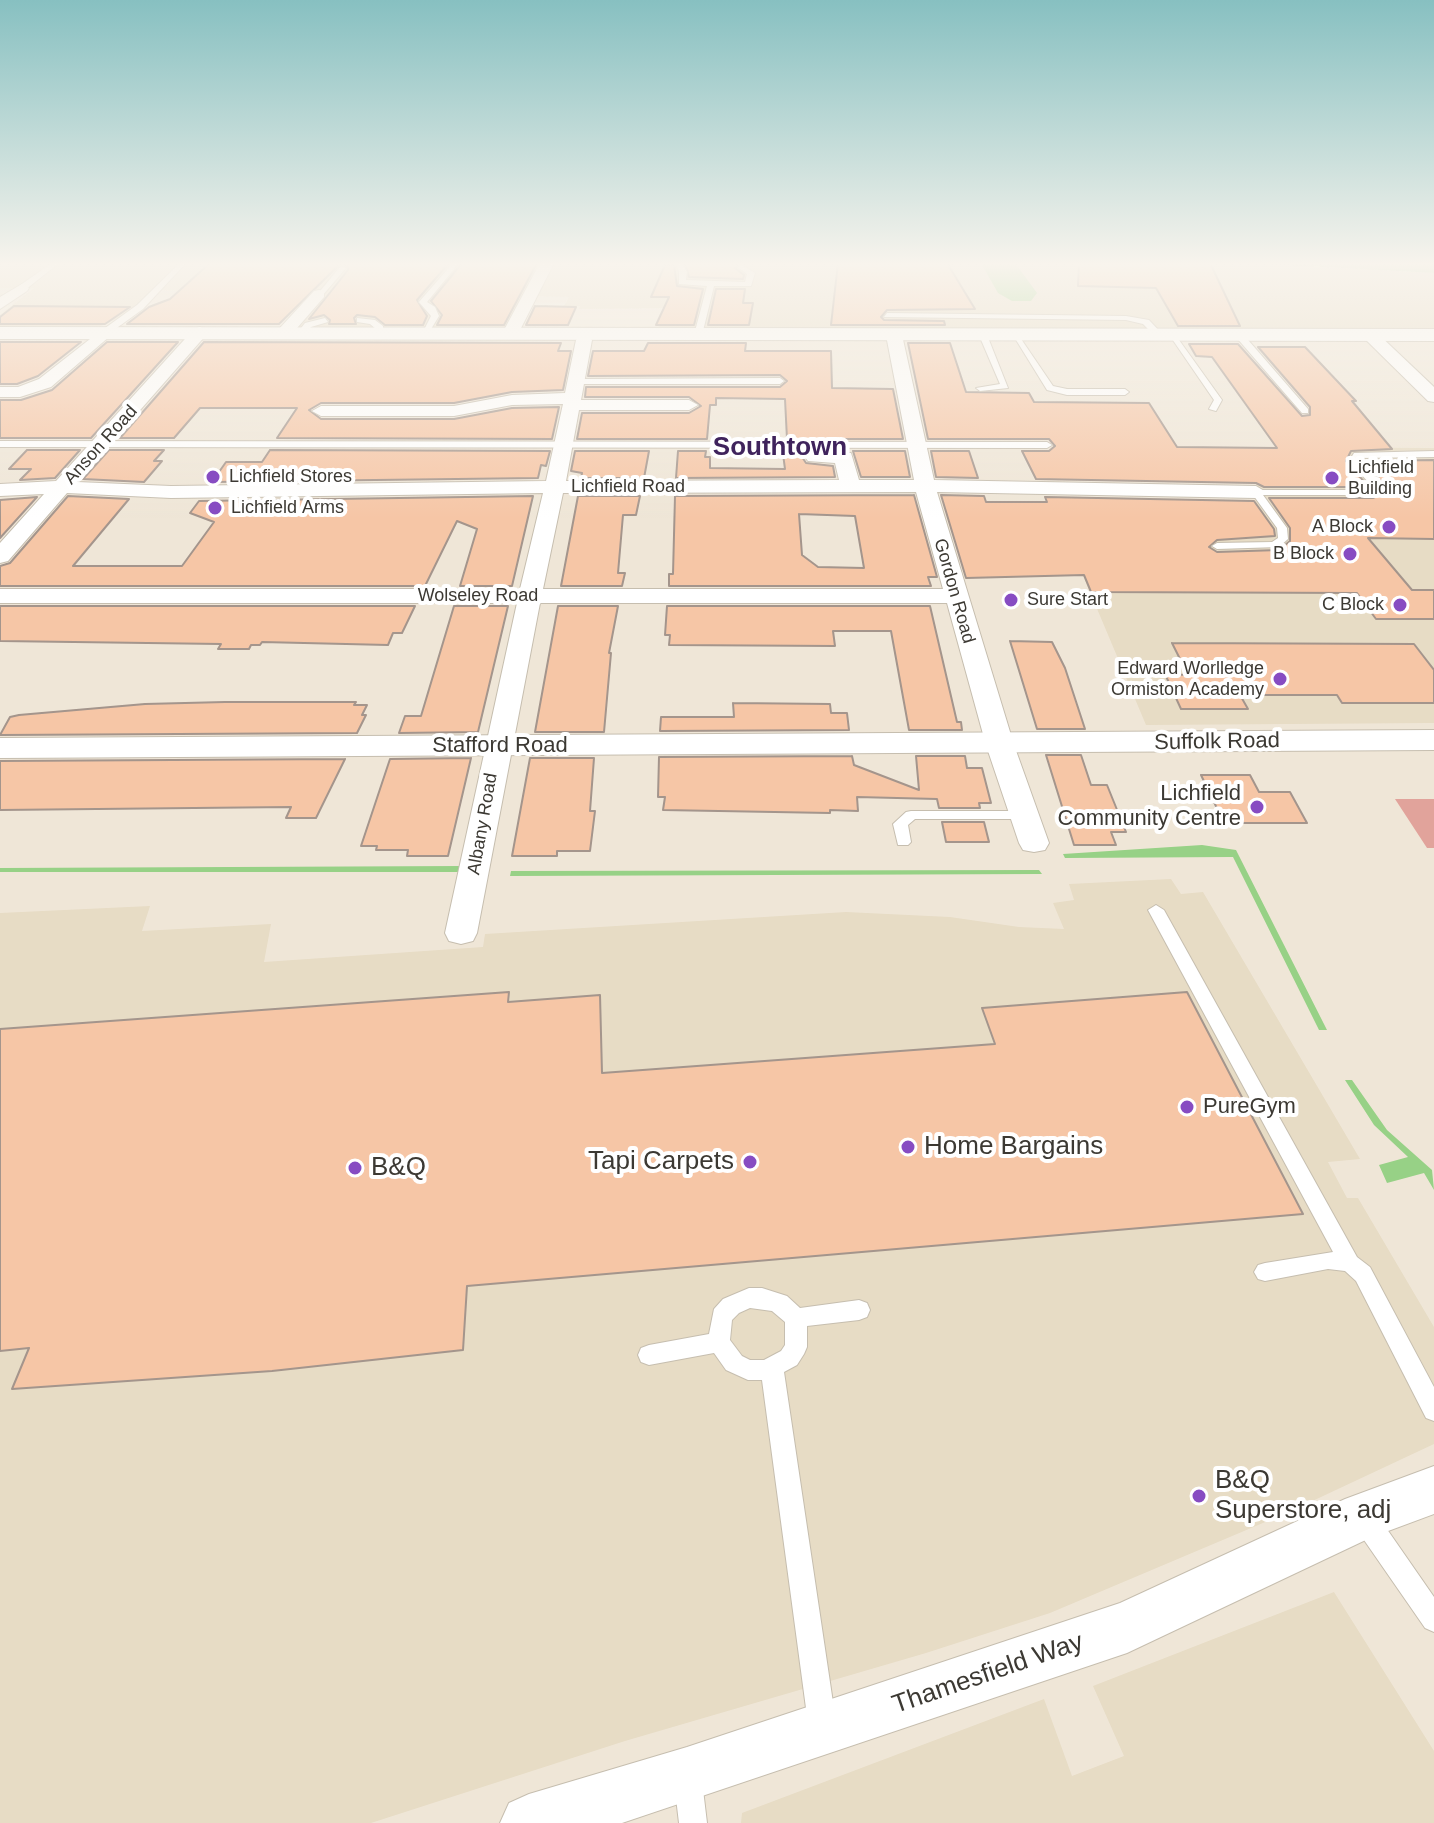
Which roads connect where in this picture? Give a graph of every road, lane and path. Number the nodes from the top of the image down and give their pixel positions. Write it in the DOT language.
graph roads {
  1 [pos="86,348"];
  2 [pos="186,348"];
  3 [pos="582,348"];
  4 [pos="894,348"];
  5 [pos="989,348"];
  6 [pos="1025,348"];
  7 [pos="1176,348"];
  8 [pos="1250,348"];
  9 [pos="1383,348"];
  10 [pos="1411,375"];
  11 [pos="1434,375"];
  12 [pos="780,381"];
  13 [pos="980,388"];
  14 [pos="1125,392"];
  15 [pos="573,395"];
  16 [pos="689,396"];
  17 [pos="1434,397"];
  18 [pos="2,399"];
  19 [pos="1213,409"];
  20 [pos="321,411"];
  21 [pos="1305,411"];
  22 [pos="564,443"];
  23 [pos="914,443"];
  24 [pos="0,444"];
  25 [pos="101,445"];
  26 [pos="1047,445"];
  27 [pos="1434,454"];
  28 [pos="815,457"];
  29 [pos="924,486"];
  30 [pos="63,487"];
  31 [pos="554,487"];
  32 [pos="850,487"];
  33 [pos="0,490"];
  34 [pos="1256,492"];
  35 [pos="1217,546"];
  36 [pos="0,556"];
  37 [pos="0,596"];
  38 [pos="531,596"];
  39 [pos="955,596"];
  40 [pos="1434,740"];
  41 [pos="1000,745"];
  42 [pos="497,746"];
  43 [pos="0,748"];
  44 [pos="1024,815"];
  45 [pos="903,842"];
  46 [pos="1034,843"];
  47 [pos="1156,910"];
  48 [pos="461,933"];
  49 [pos="1350,1263"];
  50 [pos="1265,1272"];
  51 [pos="859,1310"];
  52 [pos="796,1318"];
  53 [pos="719,1342"];
  54 [pos="649,1355"];
  55 [pos="772,1368"];
  56 [pos="1434,1410"];
  57 [pos="1434,1490"];
  58 [pos="1362,1516"];
  59 [pos="1434,1619"];
  60 [pos="823,1728"];
  61 [pos="690,1799"];
  62 [pos="558,1818"];
  1 -- 18 [label="street"];
  2 -- 25 [label="street, Anson Road"];
  3 -- 15 [label="street, Albany Road"];
  4 -- 23 [label="street, Gordon Road"];
  5 -- 13 [label="lane"];
  6 -- 14 [label="lane"];
  7 -- 19 [label="lane"];
  8 -- 21 [label="lane"];
  9 -- 10 [label="street"];
  10 -- 11 [label="street"];
  10 -- 17 [label="street"];
  12 -- 15 [label="lane"];
  15 -- 16 [label="street"];
  15 -- 20 [label="street"];
  15 -- 22 [label="street, Albany Road"];
  22 -- 23 [label="lane"];
  22 -- 25 [label="lane"];
  22 -- 31 [label="street, Albany Road"];
  23 -- 26 [label="lane"];
  23 -- 29 [label="street, Gordon Road"];
  24 -- 25 [label="lane"];
  25 -- 30 [label="street, Anson Road"];
  27 -- 34 [label="lane"];
  28 -- 32 [label="street"];
  29 -- 32 [label="street, Lichfield Road"];
  29 -- 34 [label="street, Lichfield Road"];
  29 -- 39 [label="street, Gordon Road"];
  30 -- 31 [label="street, Lichfield Road"];
  30 -- 33 [label="street, Lichfield Road"];
  30 -- 36 [label="street, Anson Road"];
  31 -- 32 [label="street, Lichfield Road"];
  31 -- 38 [label="street, Albany Road"];
  34 -- 35 [label="lane"];
  37 -- 38 [label="street, Wolseley Road"];
  38 -- 39 [label="street, Wolseley Road"];
  38 -- 42 [label="street, Albany Road"];
  39 -- 41 [label="street, Gordon Road"];
  40 -- 41 [label="street, Suffolk Road"];
  41 -- 42 [label="street, Stafford Road"];
  41 -- 44 [label="street, Gordon Road"];
  42 -- 43 [label="street, Stafford Road"];
  42 -- 48 [label="street, Albany Road"];
  44 -- 45 [label="lane"];
  44 -- 46 [label="street, Gordon Road"];
  47 -- 49 [label="lane"];
  49 -- 50 [label="lane"];
  49 -- 56 [label="lane"];
  51 -- 52 [label="lane"];
  52 -- 53 [label="lane"];
  52 -- 55 [label="lane"];
  53 -- 54 [label="lane"];
  53 -- 55 [label="lane"];
  55 -- 60 [label="lane"];
  57 -- 58 [label="street, Thamesfield Way"];
  58 -- 59 [label="lane"];
  58 -- 60 [label="street, Thamesfield Way"];
  60 -- 61 [label="street, Thamesfield Way"];
  61 -- 62 [label="street, Thamesfield Way"];
}
